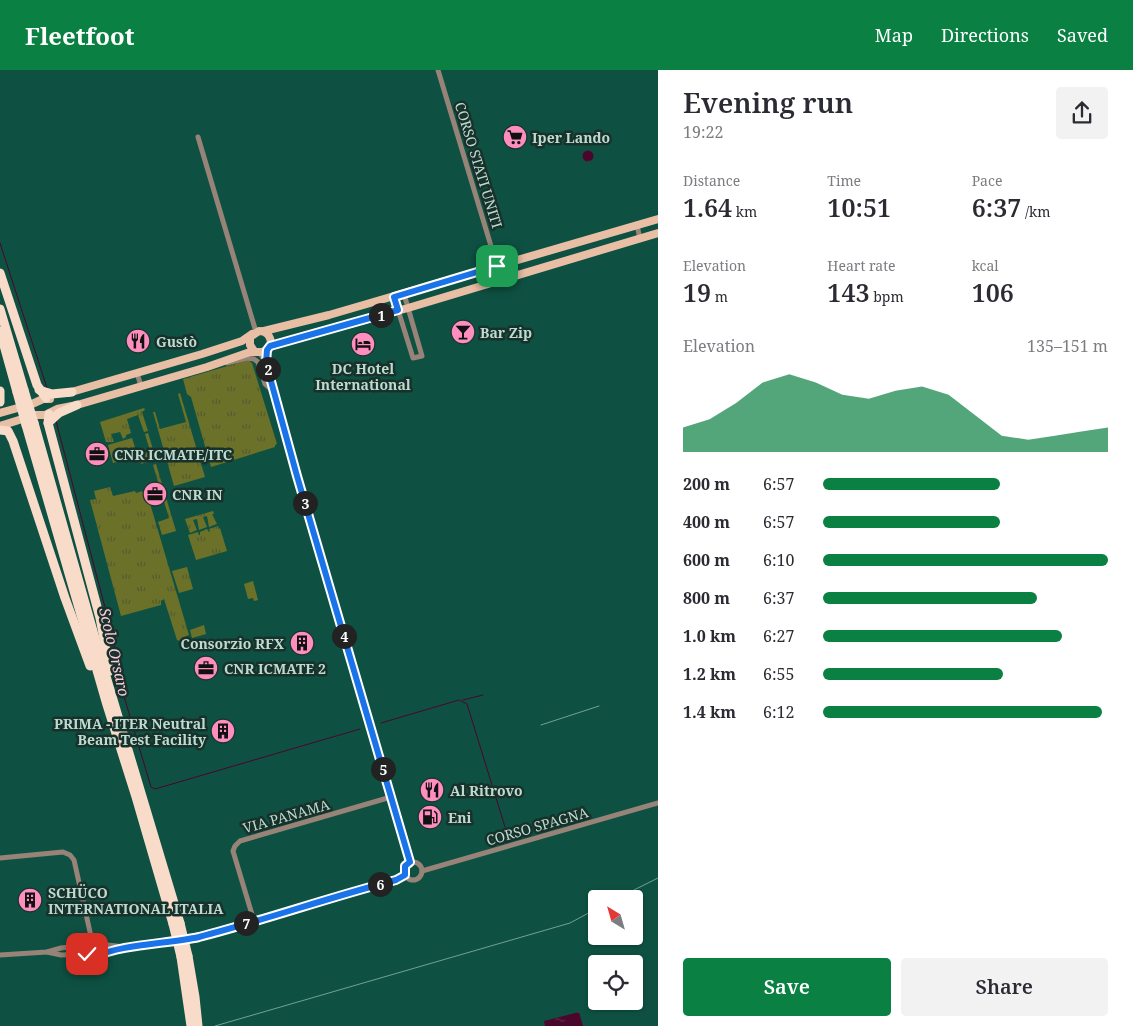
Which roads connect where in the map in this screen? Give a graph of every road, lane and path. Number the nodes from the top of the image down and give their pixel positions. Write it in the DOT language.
graph roads {
  1 [pos="438,70"];
  2 [pos="198,137"];
  3 [pos="658,218"];
  4 [pos="637,225"];
  5 [pos="658,234"];
  6 [pos="640,238"];
  7 [pos="497,266"];
  8 [pos="0,273"];
  9 [pos="404,294"];
  10 [pos="394,297"];
  11 [pos="408,308"];
  12 [pos="0,309"];
  13 [pos="398,310"];
  14 [pos="0,331"];
  15 [pos="257,332"];
  16 [pos="263,350"];
  17 [pos="207,367"];
  18 [pos="137,373"];
  19 [pos="141,386"];
  20 [pos="39,390"];
  21 [pos="0,391"];
  22 [pos="20,391"];
  23 [pos="72,392"];
  24 [pos="275,394"];
  25 [pos="42,400"];
  26 [pos="0,402"];
  27 [pos="77,405"];
  28 [pos="0,412"];
  29 [pos="50,416"];
  30 [pos="32,421"];
  31 [pos="0,426"];
  32 [pos="0,430"];
  33 [pos="107,705"];
  34 [pos="120,722"];
  35 [pos="391,797"];
  36 [pos="658,803"];
  37 [pos="0,858"];
  38 [pos="410,862"];
  39 [pos="422,871"];
  40 [pos="405,875"];
  41 [pos="254,921"];
  42 [pos="176,924"];
  43 [pos="92,941"];
  44 [pos="100,944"];
  45 [pos="86,945"];
  46 [pos="130,948"];
  47 [pos="47,952"];
  48 [pos="87,954"];
  49 [pos="99,954"];
  50 [pos="0,955"];
  51 [pos="194,1024"];
  1 -- 7 [label="street, CORSO STATI UNITI"];
  2 -- 15 [label="street"];
  3 -- 4 [label="main road"];
  4 -- 6 [label="street"];
  4 -- 7 [label="main road"];
  5 -- 6 [label="main road"];
  6 -- 11 [label="main road"];
  7 -- 9 [label="main road"];
  8 -- 20 [label="highway"];
  9 -- 10 [label="main road"];
  9 -- 11 [label="street"];
  10 -- 13 [label="street"];
  10 -- 15 [label="main road"];
  11 -- 13 [label="main road"];
  11 -- 13 [label="street"];
  12 -- 22 [label="highway"];
  13 -- 16 [label="main road"];
  14 -- 22 [label="highway"];
  15 -- 16 [label="main road"];
  15 -- 16 [label="main road"];
  15 -- 18 [label="main road"];
  16 -- 17 [label="main road"];
  16 -- 24 [label="street"];
  17 -- 19 [label="main road"];
  17 -- 24 [label="street"];
  18 -- 19 [label="street"];
  18 -- 23 [label="main road"];
  19 -- 27 [label="main road"];
  20 -- 23 [label="highway"];
  20 -- 25 [label="highway"];
  21 -- 26 [label="highway"];
  22 -- 30 [label="highway, bridge"];
  23 -- 25 [label="main road"];
  24 -- 35 [label="street"];
  25 -- 28 [label="main road"];
  25 -- 29 [label="main road"];
  27 -- 29 [label="highway"];
  29 -- 30 [label="main road"];
  29 -- 34 [label="highway"];
  30 -- 31 [label="main road"];
  30 -- 33 [label="highway"];
  30 -- 34 [label="highway"];
  32 -- 33 [label="highway"];
  33 -- 42 [label="highway"];
  34 -- 42 [label="highway"];
  35 -- 38 [label="street"];
  35 -- 41 [label="street, VIA PANAMA"];
  36 -- 39 [label="street, CORSO SPAGNA"];
  37 -- 43 [label="street"];
  38 -- 39 [label="street"];
  38 -- 40 [label="street"];
  39 -- 40 [label="street, CORSO SPAGNA"];
  40 -- 41 [label="street, CORSO SPAGNA"];
  41 -- 46 [label="street, CORSO SPAGNA"];
  42 -- 51 [label="highway, bridge"];
  43 -- 44 [label="street, CORSO SPAGNA"];
  43 -- 45 [label="street, CORSO SPAGNA"];
  44 -- 46 [label="street, CORSO SPAGNA"];
  44 -- 49 [label="street"];
  45 -- 47 [label="street, CORSO SPAGNA"];
  45 -- 48 [label="street"];
  46 -- 49 [label="street, CORSO SPAGNA"];
  47 -- 48 [label="street, CORSO SPAGNA"];
  47 -- 50 [label="street, CORSO SPAGNA"];
  48 -- 49 [label="street, CORSO SPAGNA"];
}
